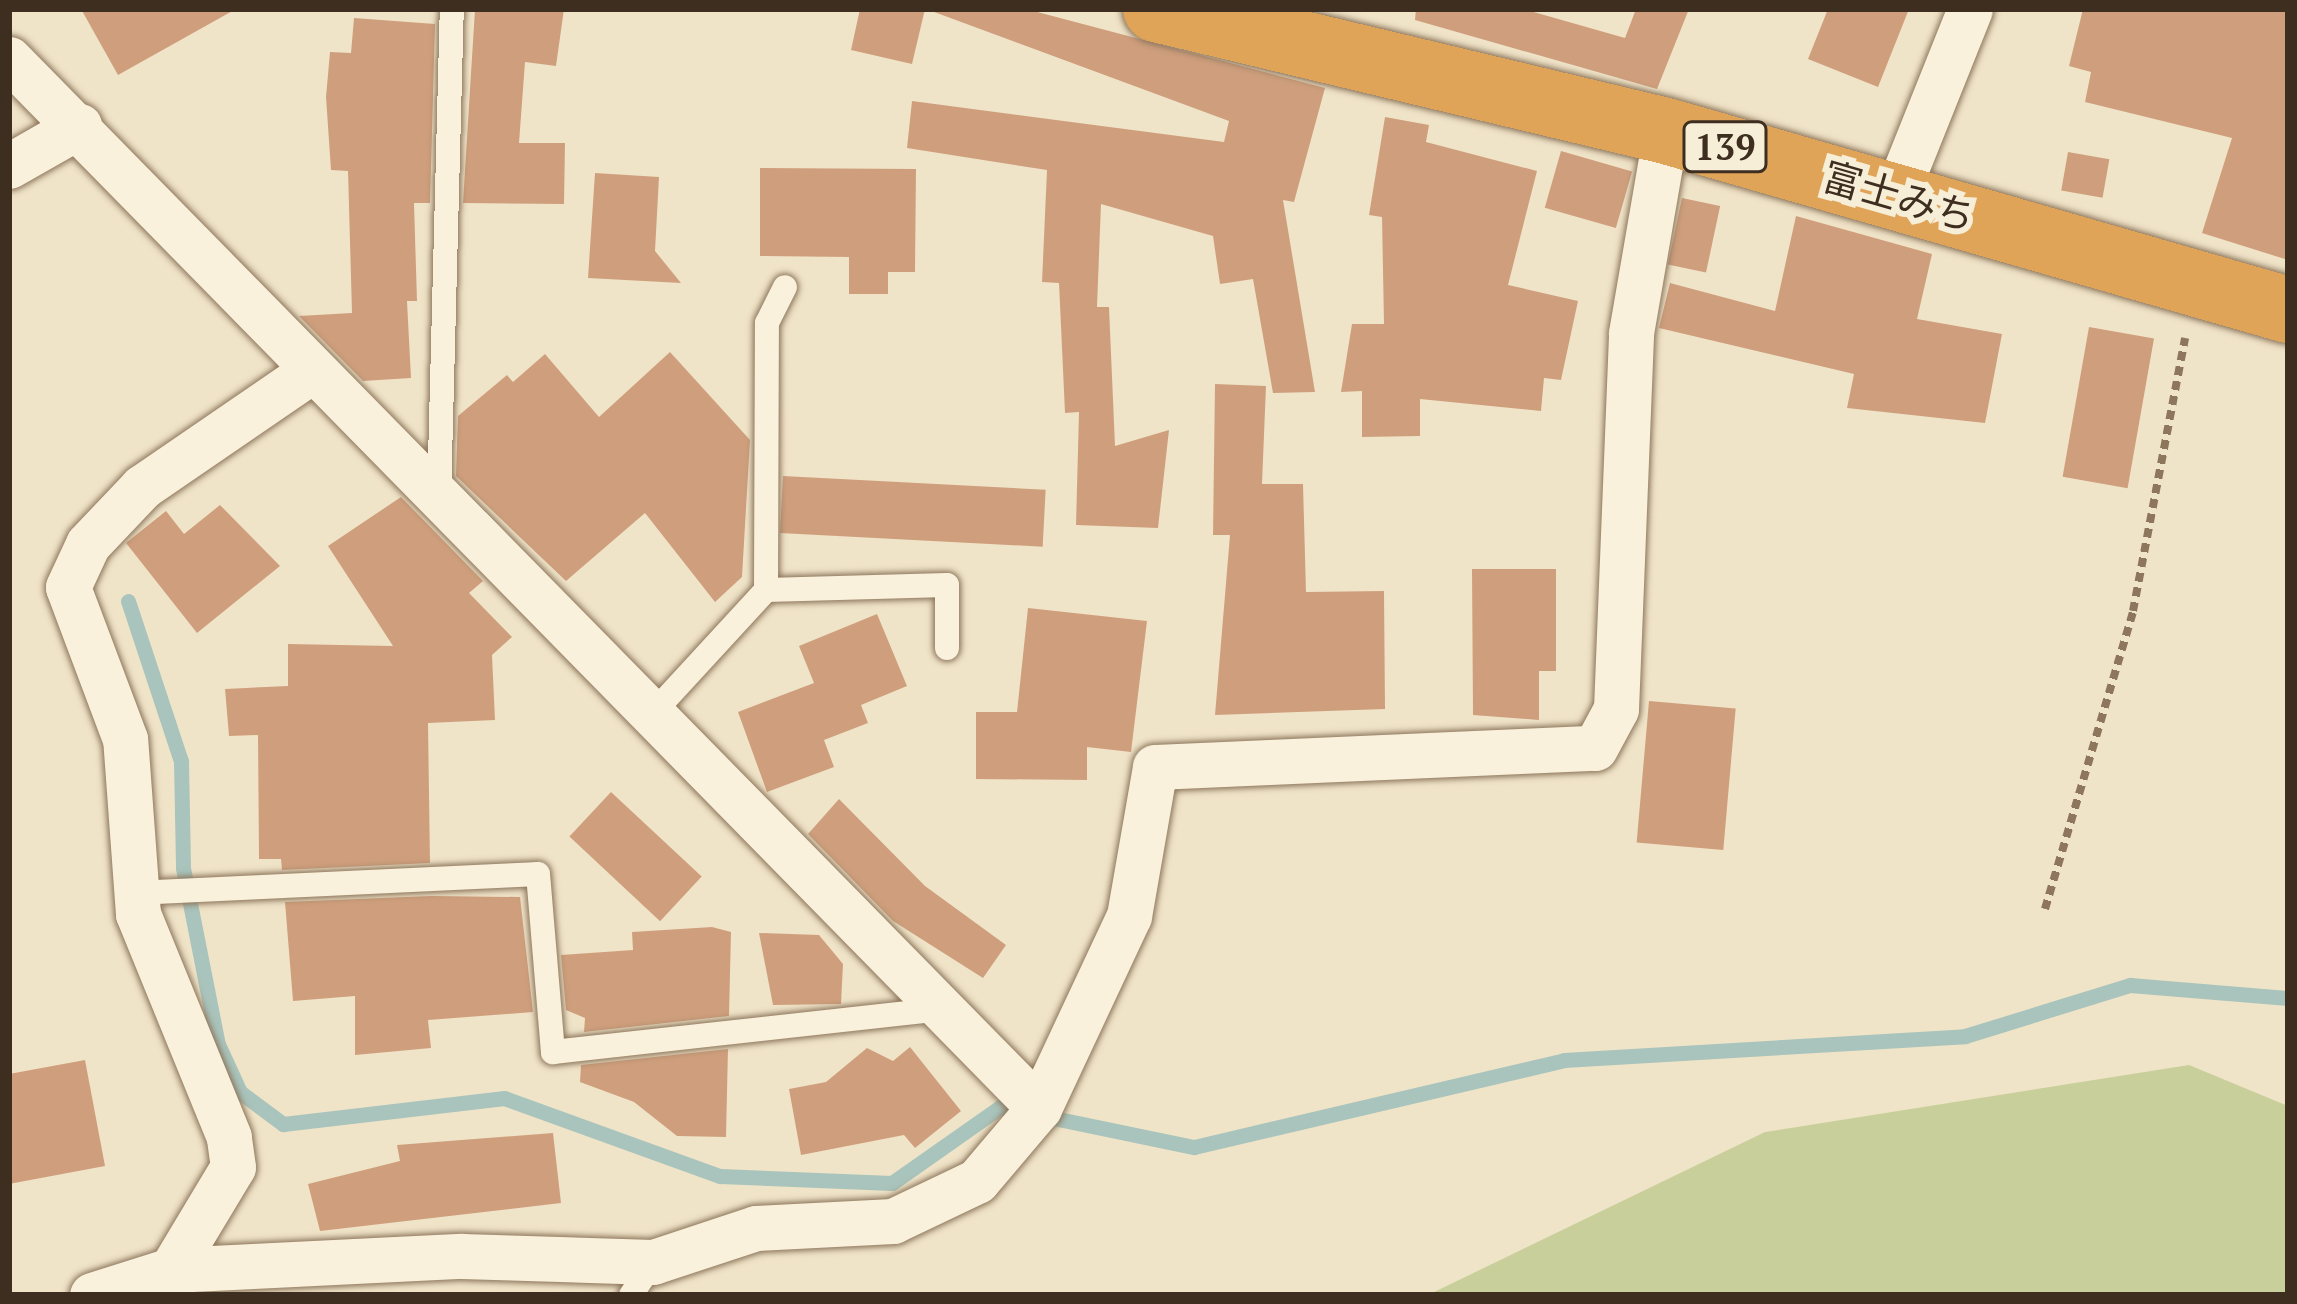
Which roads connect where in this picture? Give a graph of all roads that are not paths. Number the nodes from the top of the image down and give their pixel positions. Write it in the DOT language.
graph roads {
  1 [pos="452,9"];
  2 [pos="1156,9"];
  3 [pos="1970,9"];
  4 [pos="9,59"];
  5 [pos="79,126"];
  6 [pos="1666,131"];
  7 [pos="9,166"];
  8 [pos="1896,194"];
  9 [pos="785,287"];
  10 [pos="2288,310"];
  11 [pos="307,374"];
  12 [pos="439,507"];
  13 [pos="766,590"];
  14 [pos="947,648"];
  15 [pos="652,714"];
  16 [pos="136,893"];
  17 [pos="944,1009"];
  18 [pos="1039,1108"];
  19 [pos="171,1270"];
  20 [pos="642,1278"];
  21 [pos="92,1295"];
  1 -- 12 [label="lane"];
  2 -- 6 [label="highway, 富士みち / 139"];
  3 -- 8 [label="street"];
  4 -- 5 [label="street"];
  5 -- 7 [label="street"];
  5 -- 11 [label="street"];
  6 -- 8 [label="highway, 富士みち / 139"];
  6 -- 18 [label="street"];
  8 -- 10 [label="highway, 富士みち / 139"];
  9 -- 13 [label="lane"];
  11 -- 12 [label="street"];
  11 -- 16 [label="street"];
  12 -- 15 [label="street"];
  13 -- 14 [label="lane"];
  13 -- 15 [label="lane"];
  15 -- 17 [label="street"];
  16 -- 17 [label="lane"];
  16 -- 19 [label="street"];
  17 -- 18 [label="street"];
  18 -- 20 [label="street"];
  19 -- 20 [label="street"];
  19 -- 21 [label="street"];
}
